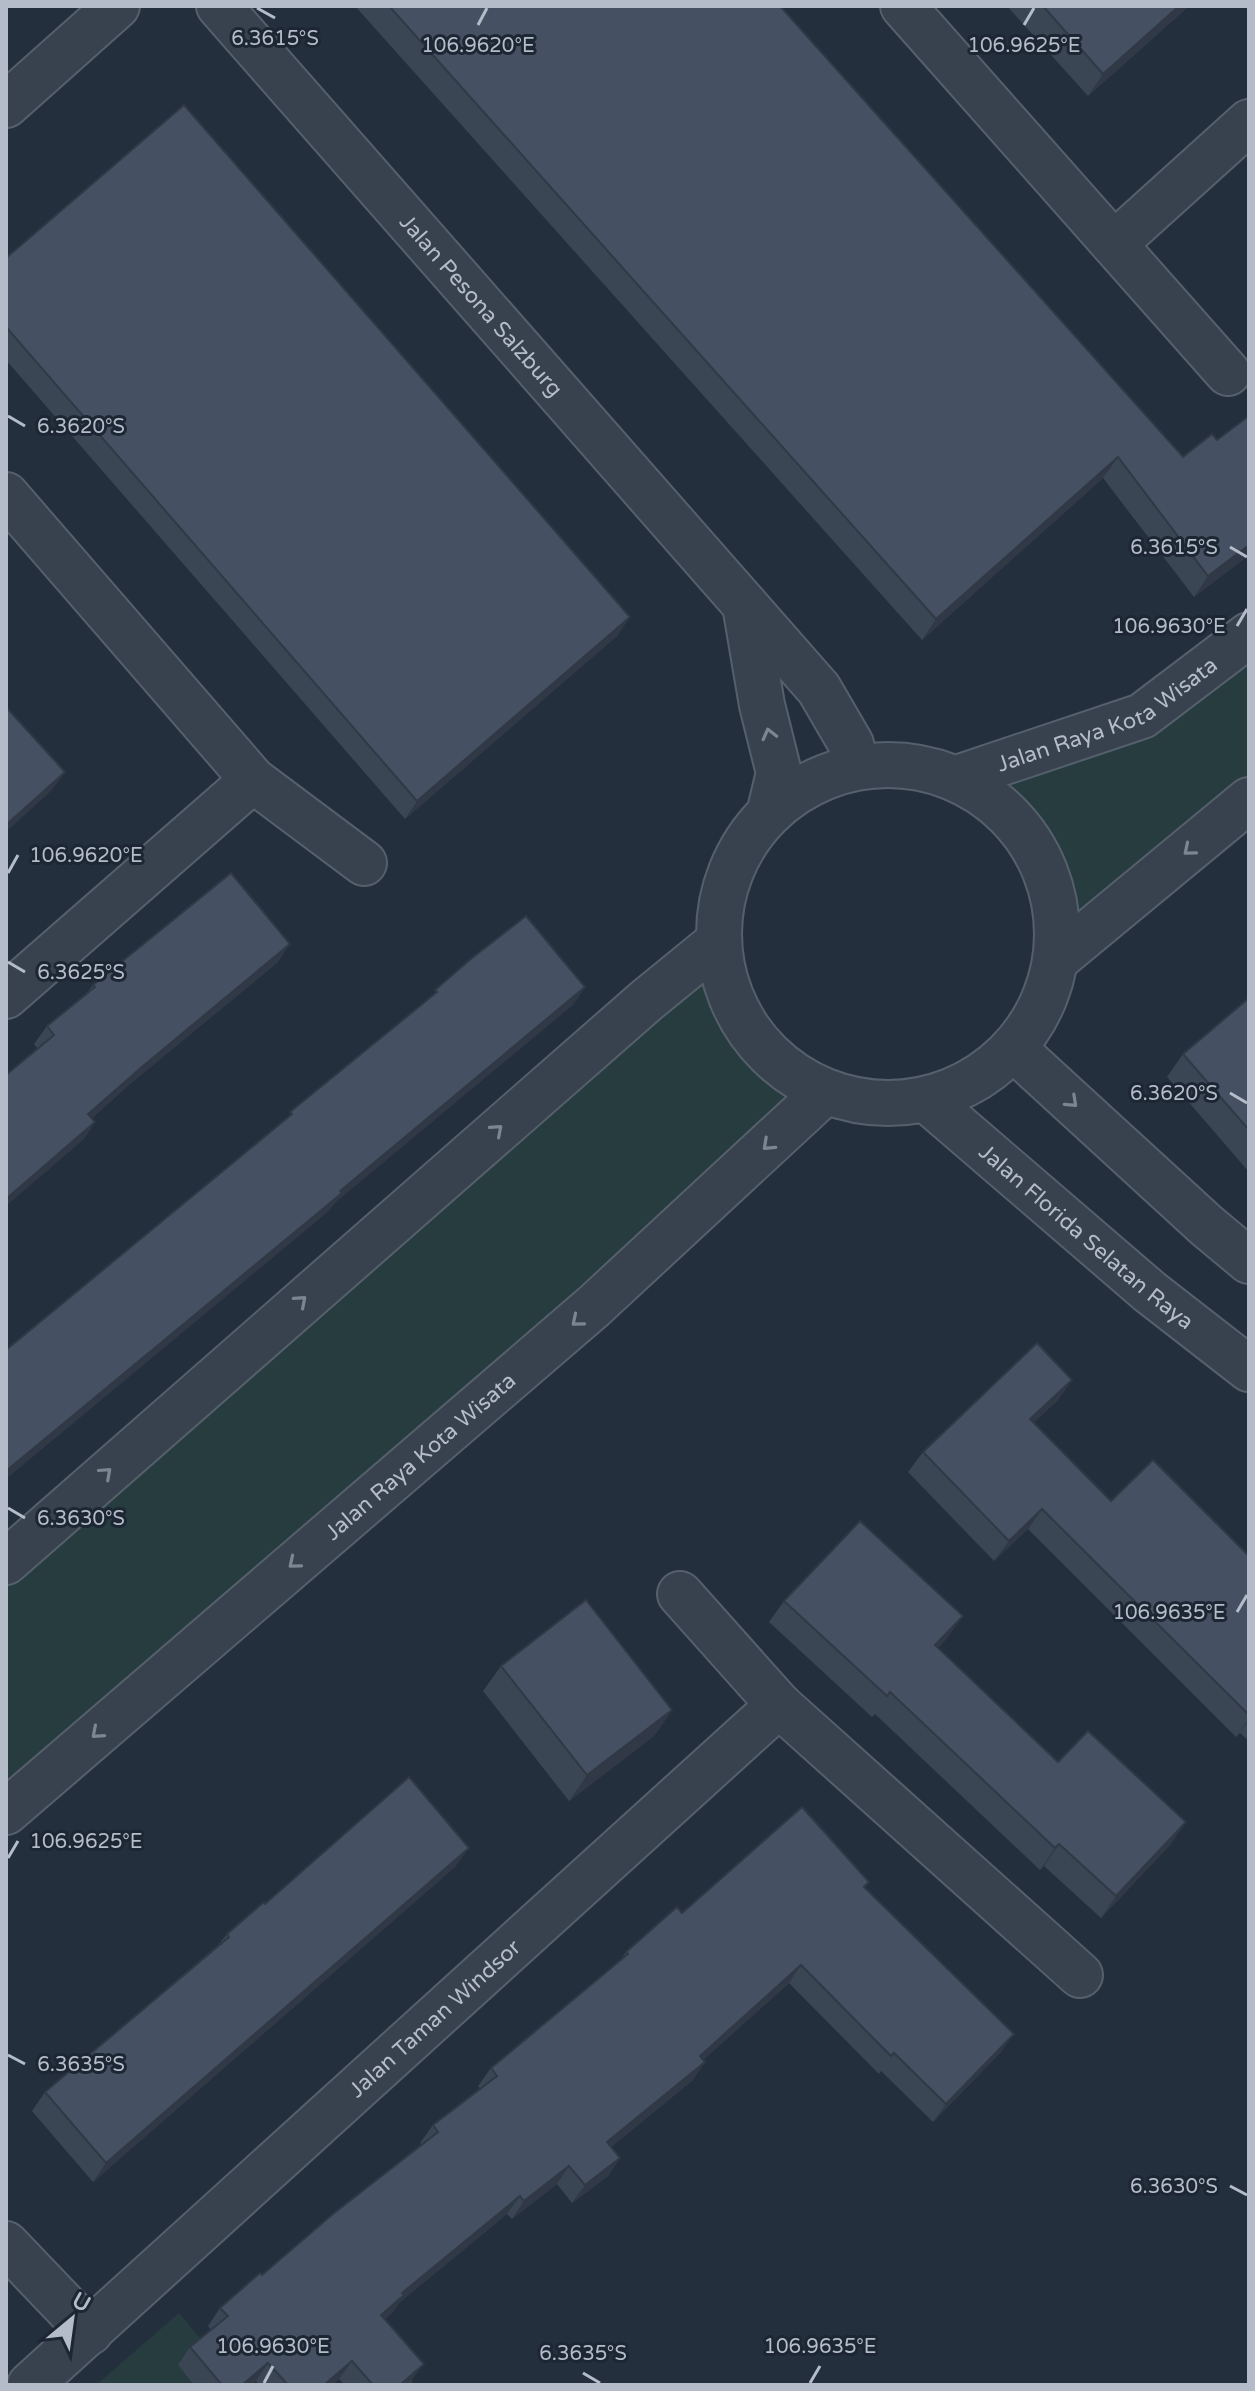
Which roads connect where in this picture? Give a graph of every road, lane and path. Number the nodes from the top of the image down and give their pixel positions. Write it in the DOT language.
graph roads {
  1 [pos="117,6"];
  2 [pos="219,6"];
  3 [pos="903,6"];
  4 [pos="6,105"];
  5 [pos="1249,122"];
  6 [pos="1114,244"];
  7 [pos="1228,373"];
  8 [pos="6,495"];
  9 [pos="745,605"];
  10 [pos="1249,635"];
  11 [pos="856,766"];
  12 [pos="957,778"];
  13 [pos="253,780"];
  14 [pos="1249,800"];
  15 [pos="770,810"];
  16 [pos="364,863"];
  17 [pos="718,942"];
  18 [pos="1058,958"];
  19 [pos="6,996"];
  20 [pos="1015,1050"];
  21 [pos="825,1092"];
  22 [pos="927,1100"];
  23 [pos="1249,1261"];
  24 [pos="1249,1369"];
  25 [pos="6,1562"];
  26 [pos="680,1594"];
  27 [pos="779,1705"];
  28 [pos="6,1812"];
  29 [pos="1080,1975"];
  30 [pos="6,2244"];
  31 [pos="90,2332"];
  32 [pos="30,2385"];
  1 -- 4 [label="street"];
  2 -- 9 [label="street, Jalan Pesona Salzburg"];
  3 -- 6 [label="street"];
  5 -- 6 [label="street"];
  6 -- 7 [label="street"];
  8 -- 13 [label="street"];
  9 -- 11 [label="street, Jalan Pesona Salzburg"];
  15 -- 9 [label="street, one-way"];
  10 -- 12 [label="street, Jalan Raya Kota Wisata"];
  11 -- 12 [label="street"];
  11 -- 15 [label="street"];
  12 -- 18 [label="street"];
  13 -- 16 [label="street"];
  13 -- 19 [label="street"];
  14 -- 18 [label="street, one-way"];
  15 -- 17 [label="street"];
  17 -- 21 [label="street"];
  25 -- 17 [label="street, one-way"];
  18 -- 20 [label="street"];
  20 -- 22 [label="street"];
  20 -- 23 [label="street, one-way"];
  21 -- 22 [label="street"];
  21 -- 28 [label="street, Jalan Raya Kota Wisata, one-way"];
  22 -- 24 [label="street, Jalan Florida Selatan Raya"];
  26 -- 27 [label="street"];
  27 -- 29 [label="street"];
  27 -- 31 [label="street, Jalan Taman Windsor"];
  30 -- 31 [label="street"];
  31 -- 32 [label="street, Jalan Taman Windsor"];
}
